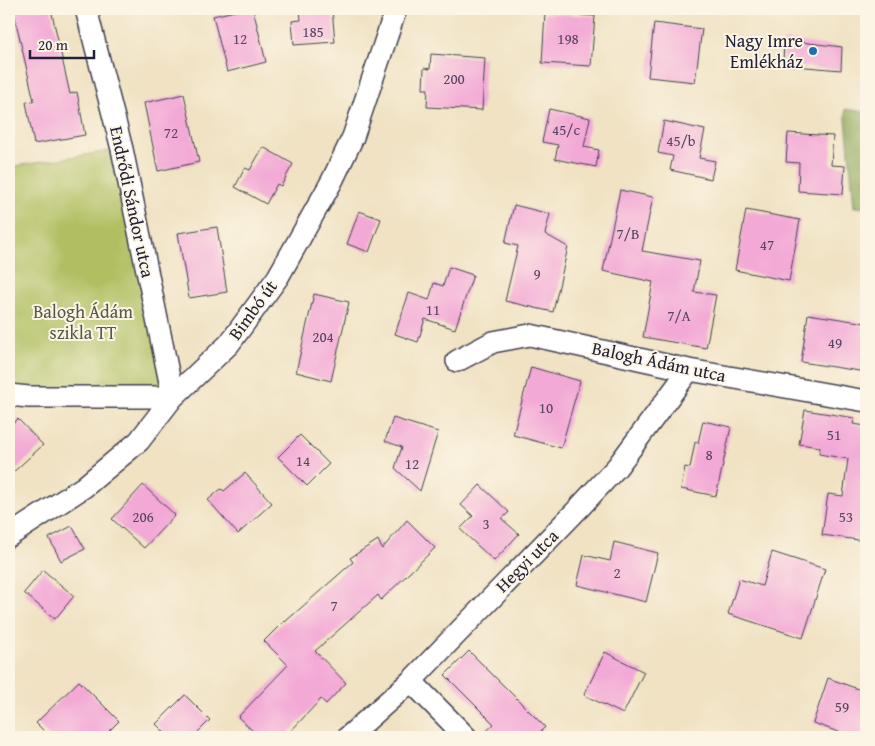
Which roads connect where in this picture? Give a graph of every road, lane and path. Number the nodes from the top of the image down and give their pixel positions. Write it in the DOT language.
graph roads {
  1 [pos="86,9"];
  2 [pos="396,9"];
  3 [pos="457,362"];
  4 [pos="689,370"];
  5 [pos="9,395"];
  6 [pos="173,396"];
  7 [pos="866,401"];
  8 [pos="9,536"];
  9 [pos="411,681"];
  10 [pos="348,737"];
  11 [pos="466,737"];
  1 -- 6 [label="street, Endrődi Sándor utca"];
  2 -- 6 [label="street, Bimbó út"];
  3 -- 4 [label="street, Balogh Ádám utca"];
  4 -- 7 [label="street, Balogh Ádám utca"];
  4 -- 9 [label="street, Hegyi utca"];
  5 -- 6 [label="street"];
  6 -- 8 [label="street, Bimbó út"];
  9 -- 10 [label="street, Hegyi utca"];
  9 -- 11 [label="street"];
}
